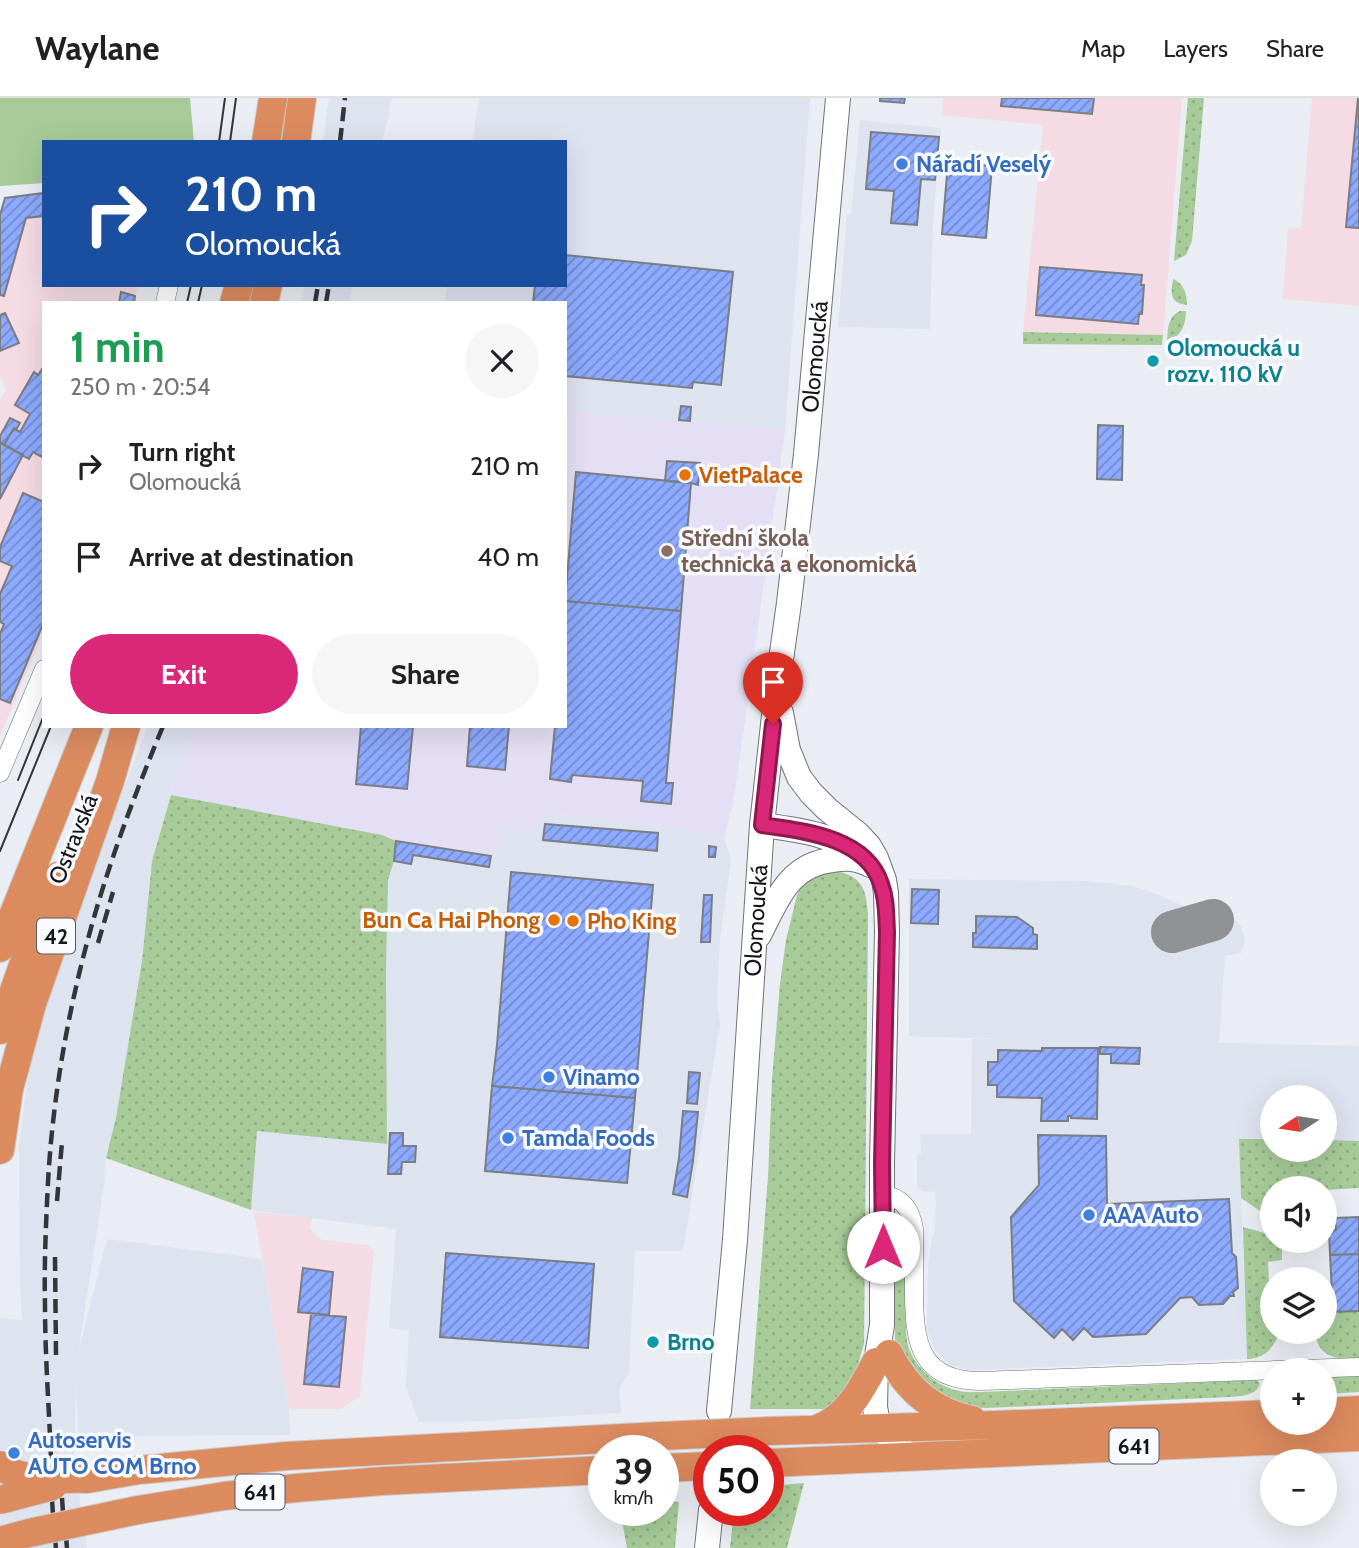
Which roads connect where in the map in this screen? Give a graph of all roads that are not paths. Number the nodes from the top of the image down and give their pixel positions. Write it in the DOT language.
graph roads {
  1 [pos="273,98"];
  2 [pos="302,98"];
  3 [pos="838,98"];
  4 [pos="266,140"];
  5 [pos="296,140"];
  6 [pos="42,674"];
  7 [pos="777,688"];
  8 [pos="118,728"];
  9 [pos="125,728"];
  10 [pos="83,739"];
  11 [pos="0,773"];
  12 [pos="762,825"];
  13 [pos="871,866"];
  14 [pos="886,908"];
  15 [pos="0,910"];
  16 [pos="754,945"];
  17 [pos="0,948"];
  18 [pos="0,1030"];
  19 [pos="0,1150"];
  20 [pos="883,1195"];
  21 [pos="883,1358"];
  22 [pos="1359,1367"];
  23 [pos="1359,1410"];
  24 [pos="719,1411"];
  25 [pos="1337,1411"];
  26 [pos="1260,1414"];
  27 [pos="995,1425"];
  28 [pos="883,1428"];
  29 [pos="817,1429"];
  30 [pos="1359,1437"];
  31 [pos="909,1456"];
  32 [pos="862,1459"];
  33 [pos="784,1462"];
  34 [pos="0,1465"];
  35 [pos="588,1471"];
  36 [pos="87,1479"];
  37 [pos="0,1500"];
  38 [pos="709,1526"];
  39 [pos="0,1541"];
  40 [pos="707,1548"];
  1 -- 4 [label="highway"];
  2 -- 5 [label="highway"];
  3 -- 7 [label="main road, Olomoucká"];
  6 -- 11 [label="street"];
  7 -- 12 [label="main road, Olomoucká"];
  7 -- 14 [label="main road"];
  8 -- 18 [label="highway, Ostravská / 42"];
  9 -- 19 [label="highway, 42"];
  10 -- 15 [label="highway, 42"];
  10 -- 17 [label="highway, Ostravská / 42"];
  12 -- 13 [label="main road"];
  12 -- 16 [label="main road, Olomoucká"];
  13 -- 14 [label="main road"];
  13 -- 16 [label="main road"];
  14 -- 20 [label="main road"];
  16 -- 24 [label="main road, Olomoucká"];
  20 -- 21 [label="main road"];
  20 -- 22 [label="street"];
  21 -- 27 [label="highway"];
  21 -- 28 [label="main road"];
  21 -- 29 [label="highway"];
  23 -- 25 [label="highway"];
  26 -- 27 [label="highway, 641"];
  27 -- 28 [label="highway, 641"];
  28 -- 29 [label="highway, 641"];
  28 -- 31 [label="main road"];
  28 -- 32 [label="main road"];
  29 -- 36 [label="highway, 641, bridge"];
  30 -- 31 [label="highway, 641"];
  31 -- 32 [label="highway, 641"];
  32 -- 33 [label="highway, 641"];
  34 -- 36 [label="highway, bridge"];
  35 -- 39 [label="highway, 641, bridge"];
  36 -- 37 [label="highway, 641, bridge"];
  38 -- 40 [label="main road"];
}
